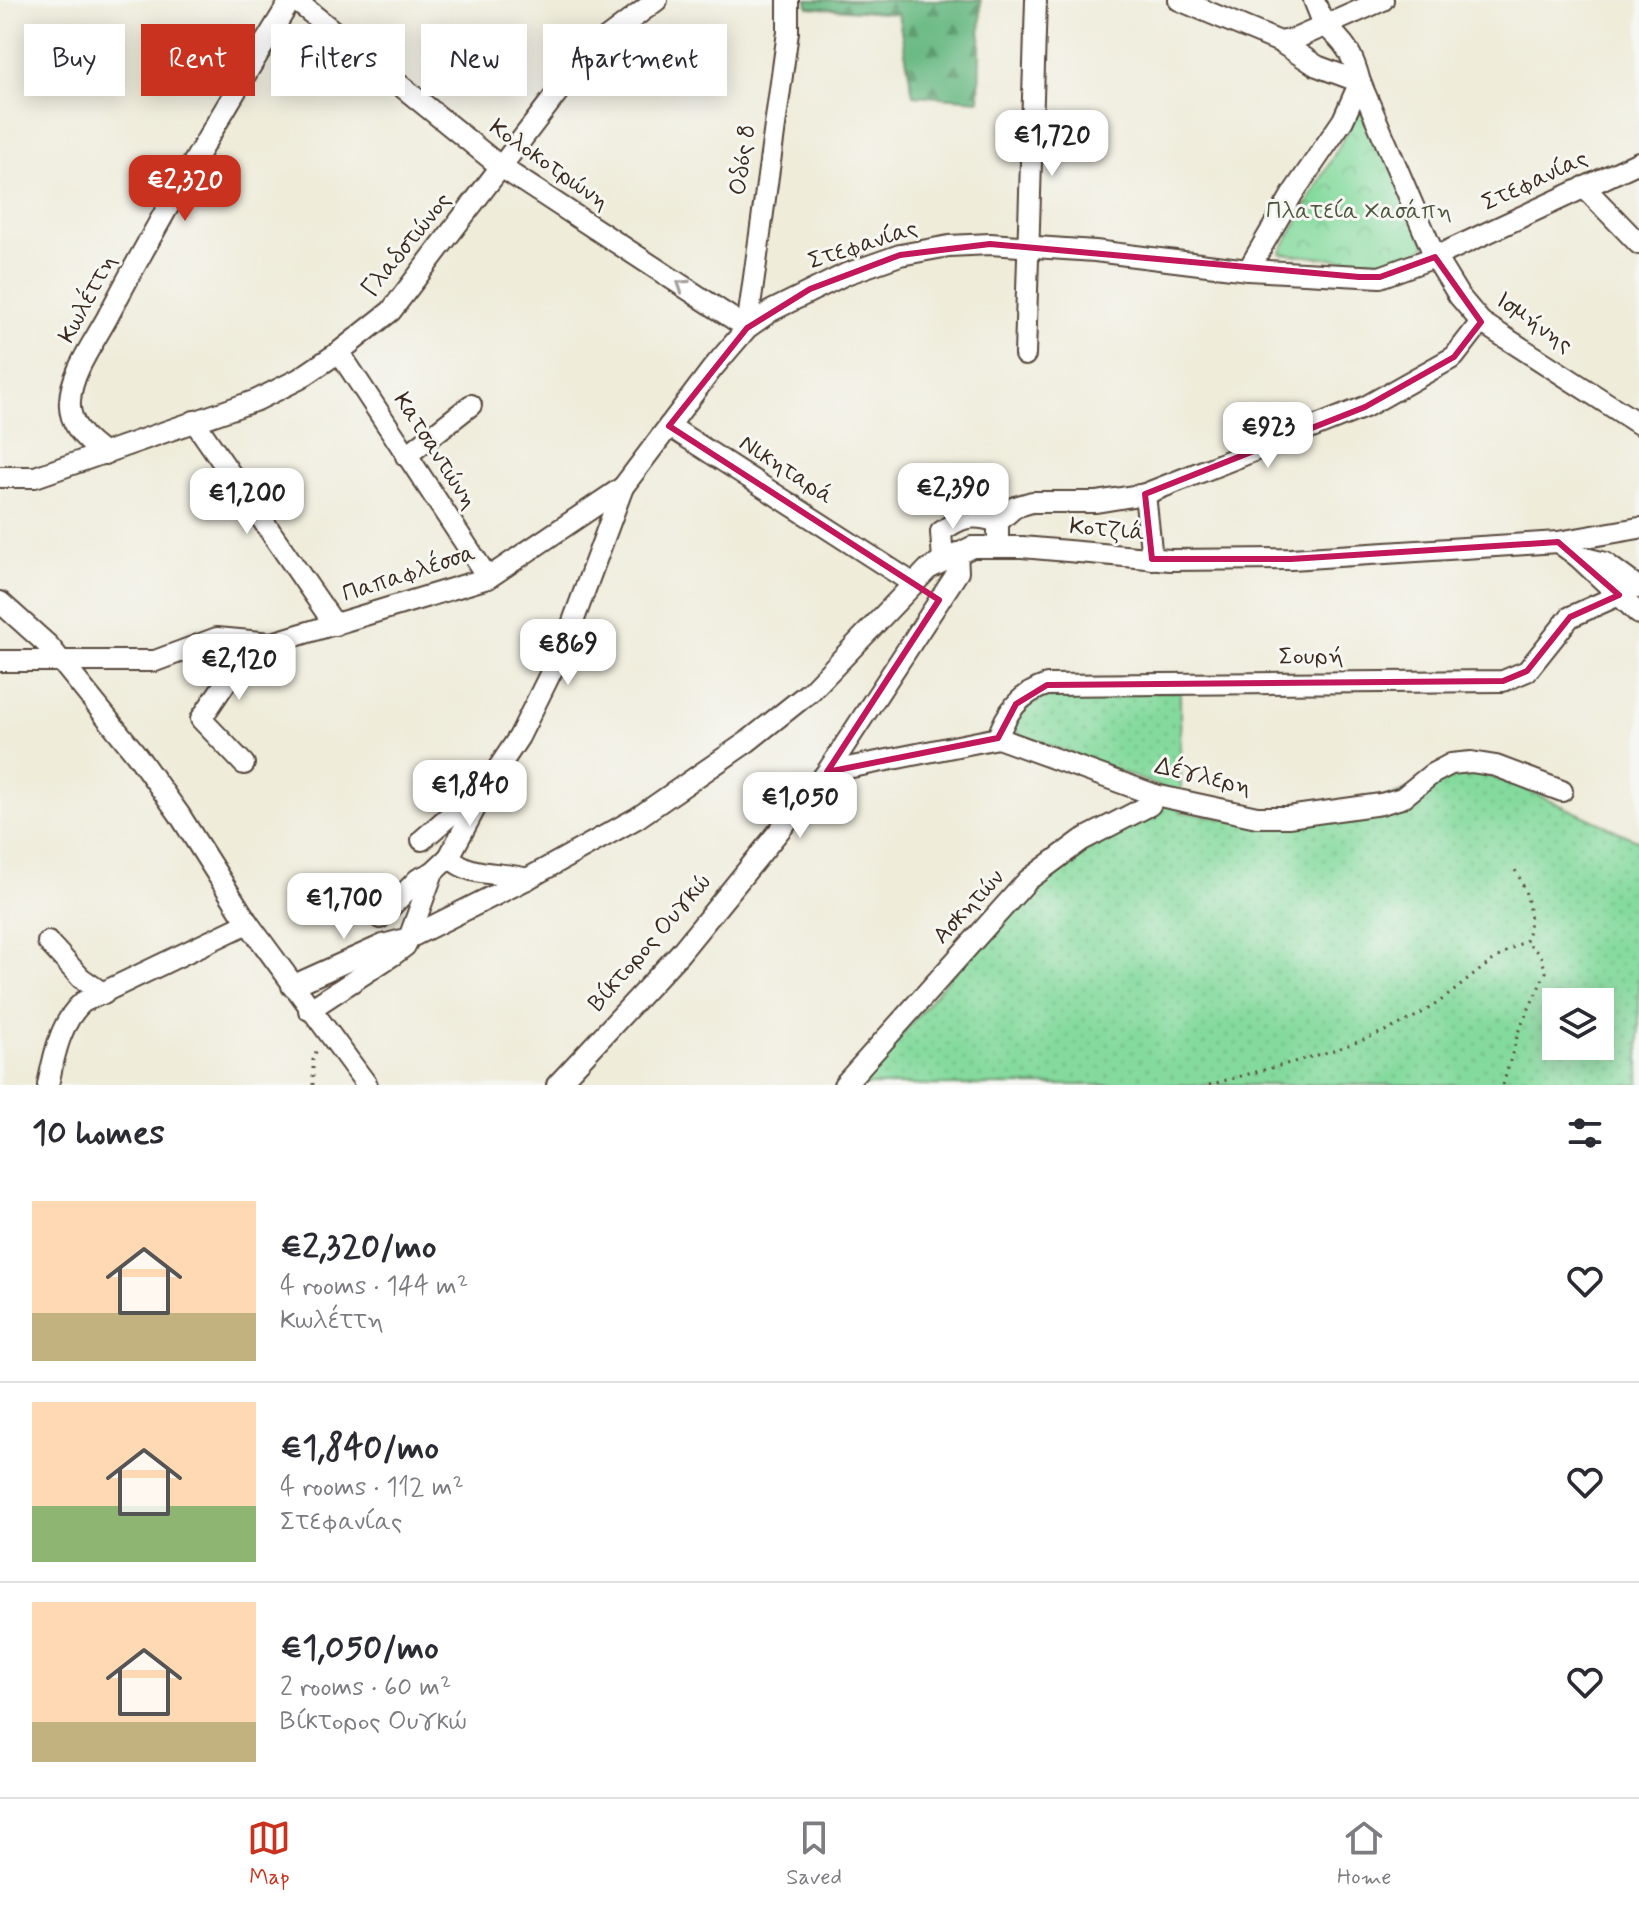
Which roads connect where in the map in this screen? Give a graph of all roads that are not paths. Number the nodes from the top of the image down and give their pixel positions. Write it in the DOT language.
graph roads {
  1 [pos="293,0"];
  2 [pos="657,0"];
  3 [pos="788,0"];
  4 [pos="1036,0"];
  5 [pos="1179,0"];
  6 [pos="1314,0"];
  7 [pos="1383,0"];
  8 [pos="1324,25"];
  9 [pos="1280,42"];
  10 [pos="1360,82"];
  11 [pos="1639,162"];
  12 [pos="501,167"];
  13 [pos="1584,187"];
  14 [pos="1639,244"];
  15 [pos="1028,246"];
  16 [pos="1435,257"];
  17 [pos="1248,270"];
  18 [pos="1481,322"];
  19 [pos="747,328"];
  20 [pos="339,352"];
  21 [pos="1025,355"];
  22 [pos="471,405"];
  23 [pos="194,421"];
  24 [pos="1639,424"];
  25 [pos="669,426"];
  26 [pos="105,454"];
  27 [pos="406,456"];
  28 [pos="0,477"];
  29 [pos="623,487"];
  30 [pos="1145,494"];
  31 [pos="998,522"];
  32 [pos="1639,528"];
  33 [pos="1558,542"];
  34 [pos="998,545"];
  35 [pos="1577,556"];
  36 [pos="950,557"];
  37 [pos="1152,559"];
  38 [pos="488,578"];
  39 [pos="914,584"];
  40 [pos="1639,588"];
  41 [pos="1619,595"];
  42 [pos="0,602"];
  43 [pos="1639,614"];
  44 [pos="335,625"];
  45 [pos="272,643"];
  46 [pos="0,661"];
  47 [pos="64,662"];
  48 [pos="998,738"];
  49 [pos="244,764"];
  50 [pos="827,772"];
  51 [pos="489,782"];
  52 [pos="1562,791"];
  53 [pos="1155,795"];
  54 [pos="422,840"];
  55 [pos="449,857"];
  56 [pos="433,872"];
  57 [pos="527,879"];
  58 [pos="380,918"];
  59 [pos="248,923"];
  60 [pos="409,938"];
  61 [pos="48,942"];
  62 [pos="292,986"];
  63 [pos="104,994"];
  64 [pos="309,1010"];
  65 [pos="48,1085"];
  66 [pos="367,1085"];
  67 [pos="557,1085"];
  68 [pos="844,1085"];
  1 -- 12 [label="street, Κολοκοτρώνη"];
  1 -- 26 [label="street, Κωλέττη"];
  2 -- 12 [label="street, Γλαδστώνος"];
  3 -- 19 [label="street, Οδός 8"];
  4 -- 15 [label="street"];
  5 -- 9 [label="street"];
  6 -- 8 [label="street"];
  7 -- 8 [label="street"];
  8 -- 9 [label="street"];
  8 -- 10 [label="street, Ισμήνης"];
  9 -- 10 [label="street"];
  10 -- 16 [label="street, Ισμήνης"];
  10 -- 17 [label="street"];
  11 -- 13 [label="street, Στεφανίας"];
  19 -- 12 [label="street, Κολοκοτρώνη, one-way"];
  12 -- 20 [label="street, Γλαδστώνος"];
  13 -- 14 [label="street"];
  13 -- 16 [label="street, Στεφανίας"];
  15 -- 17 [label="street, Στεφανίας"];
  15 -- 19 [label="street, Στεφανίας"];
  15 -- 21 [label="street"];
  16 -- 17 [label="street, Στεφανίας"];
  16 -- 18 [label="street, Ισμήνης"];
  18 -- 24 [label="street, Ισμήνης"];
  18 -- 30 [label="street"];
  19 -- 25 [label="street, Στεφανίας"];
  20 -- 23 [label="street, Γλαδστώνος"];
  20 -- 27 [label="street, Κατσαντώνη"];
  22 -- 27 [label="street"];
  23 -- 26 [label="street, Γλαδστώνος"];
  23 -- 44 [label="street"];
  25 -- 29 [label="street, Στεφανίας"];
  25 -- 39 [label="street, Νικηταρά"];
  26 -- 28 [label="street, Γλαδστώνος"];
  27 -- 38 [label="street, Κατσαντώνη"];
  29 -- 38 [label="street, Παπαφλέσσα"];
  29 -- 51 [label="street, Στεφανίας"];
  30 -- 31 [label="street"];
  30 -- 37 [label="street"];
  31 -- 34 [label="street"];
  31 -- 36 [label="street, Βίκτορος Ουγκώ"];
  32 -- 33 [label="street, Κοτζιά"];
  33 -- 35 [label="street"];
  33 -- 37 [label="street, Κοτζιά"];
  34 -- 36 [label="street, Κοτζιά"];
  34 -- 37 [label="street, Κοτζιά"];
  35 -- 40 [label="street"];
  35 -- 41 [label="street"];
  36 -- 39 [label="street, Κοτζιά"];
  36 -- 50 [label="street, Βίκτορος Ουγκώ"];
  38 -- 44 [label="street, Παπαφλέσσα"];
  39 -- 57 [label="street, Κοτζιά"];
  41 -- 43 [label="street"];
  41 -- 48 [label="street, Σουρή"];
  42 -- 47 [label="street"];
  44 -- 45 [label="street, Παπαφλέσσα"];
  45 -- 47 [label="street, Παπαφλέσσα"];
  45 -- 49 [label="street"];
  46 -- 47 [label="street, Παπαφλέσσα"];
  47 -- 59 [label="street"];
  48 -- 50 [label="street"];
  48 -- 53 [label="street, Δέγλερη"];
  50 -- 67 [label="street, Βίκτορος Ουγκώ"];
  51 -- 54 [label="street"];
  51 -- 55 [label="street, Στεφανίας"];
  52 -- 53 [label="street, Δέγλερη"];
  53 -- 68 [label="street, Ασκητών"];
  55 -- 56 [label="street, Στεφανίας"];
  55 -- 57 [label="street"];
  56 -- 58 [label="street, Στεφανίας"];
  56 -- 60 [label="street"];
  57 -- 60 [label="street, Κοτζιά"];
  59 -- 62 [label="street"];
  59 -- 63 [label="street"];
  60 -- 62 [label="street"];
  60 -- 64 [label="street, Κοτζιά"];
  61 -- 63 [label="street"];
  62 -- 64 [label="street"];
  63 -- 65 [label="street"];
  64 -- 66 [label="street"];
}
